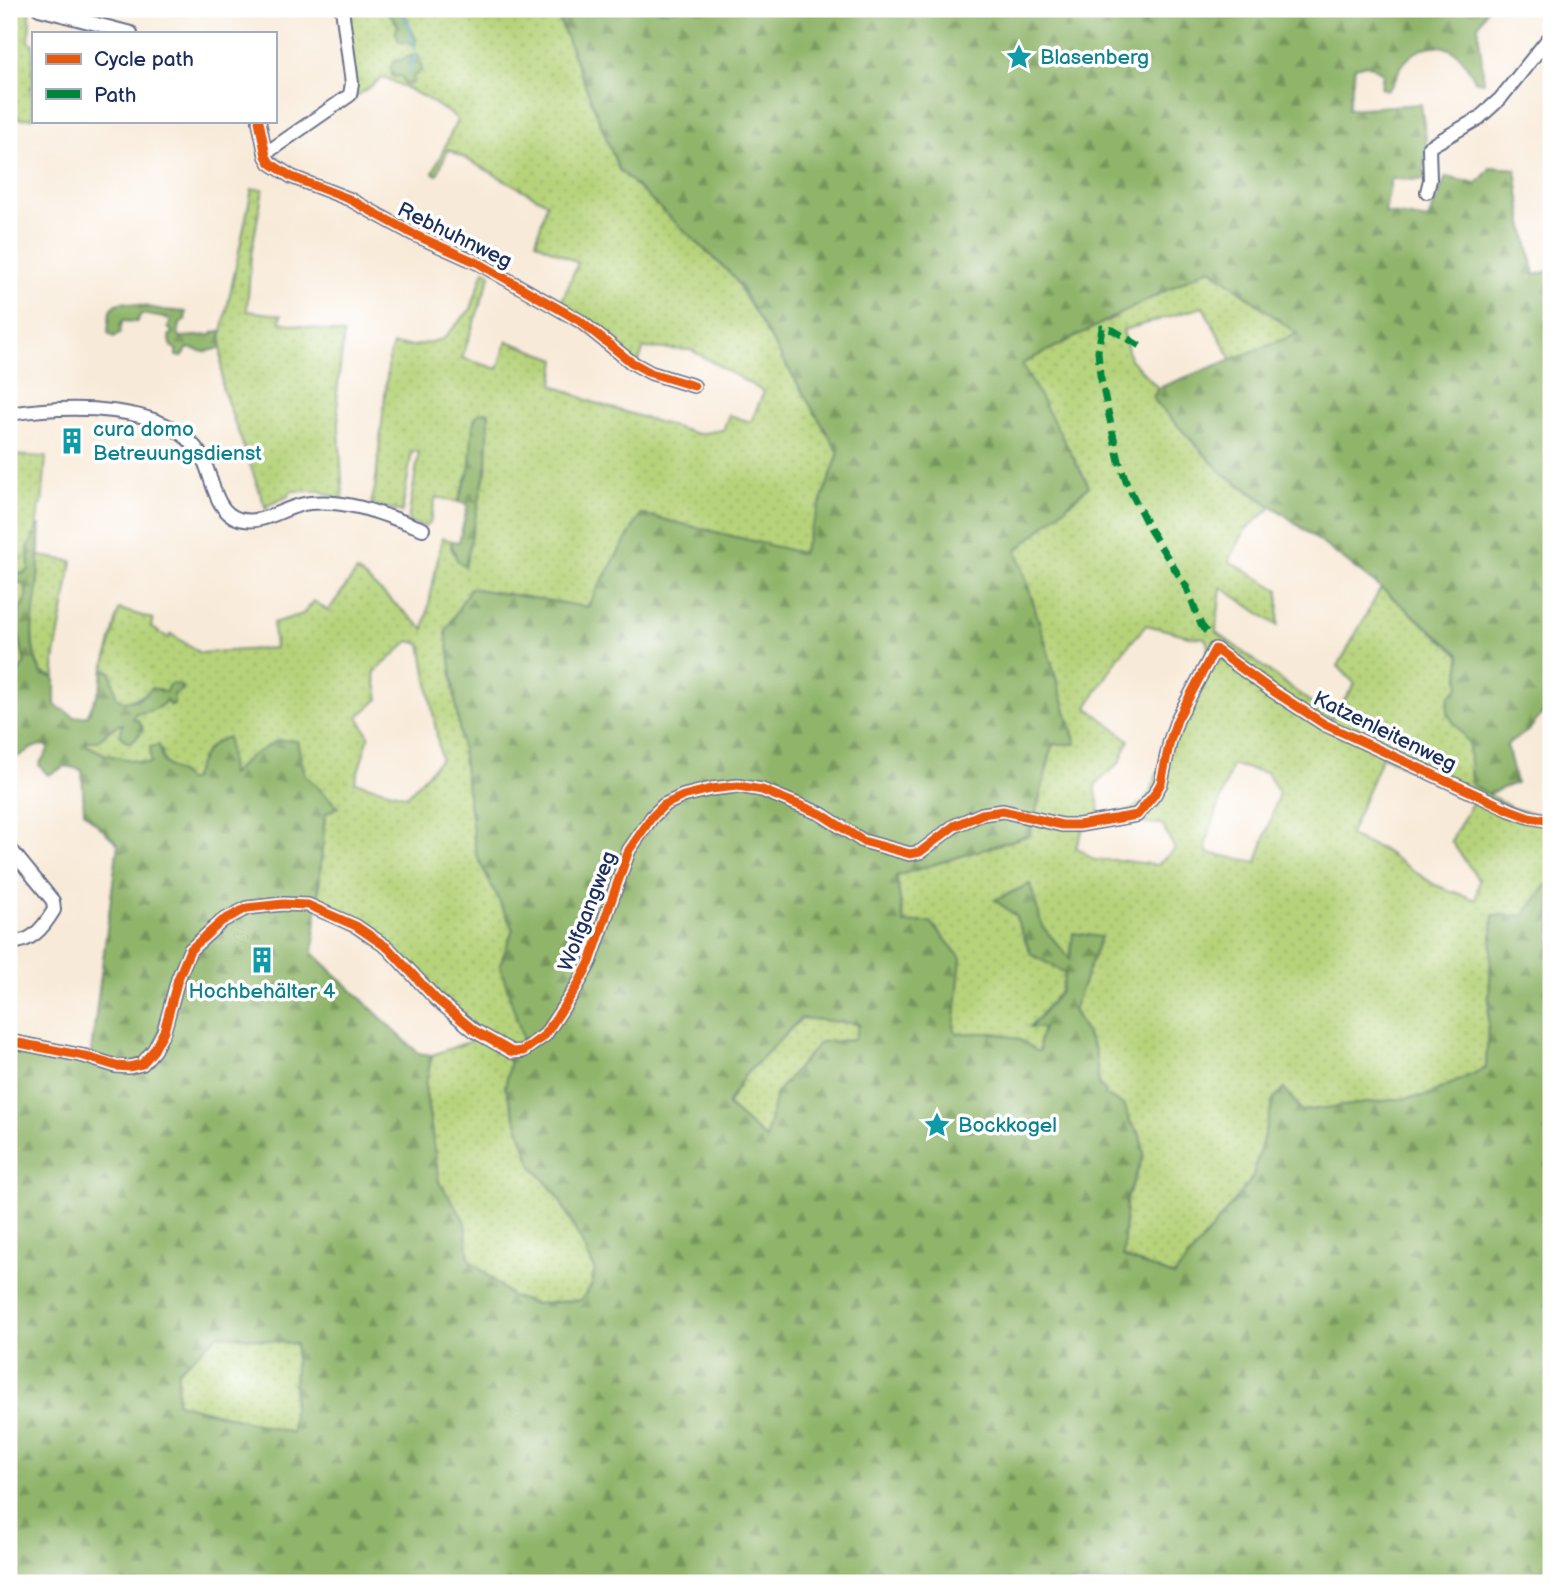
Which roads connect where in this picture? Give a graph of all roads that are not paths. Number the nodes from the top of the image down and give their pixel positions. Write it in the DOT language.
graph roads {
  1 [pos="39,9"];
  2 [pos="342,9"];
  3 [pos="67,12"];
  4 [pos="128,32"];
  5 [pos="1551,40"];
  6 [pos="259,122"];
  7 [pos="265,151"];
  8 [pos="1427,192"];
  9 [pos="694,386"];
  10 [pos="9,414"];
  11 [pos="424,529"];
  12 [pos="1215,649"];
  13 [pos="1551,821"];
  14 [pos="9,847"];
  15 [pos="9,942"];
  16 [pos="9,1041"];
  1 -- 3 [label="street"];
  2 -- 7 [label="street"];
  3 -- 4 [label="street"];
  5 -- 8 [label="street"];
  6 -- 7 [label="street"];
  7 -- 9 [label="street, Rebhuhnweg"];
  10 -- 11 [label="street"];
  12 -- 13 [label="street, Katzenleitenweg"];
  12 -- 16 [label="street, Wolfgangweg"];
  14 -- 15 [label="street"];
}
